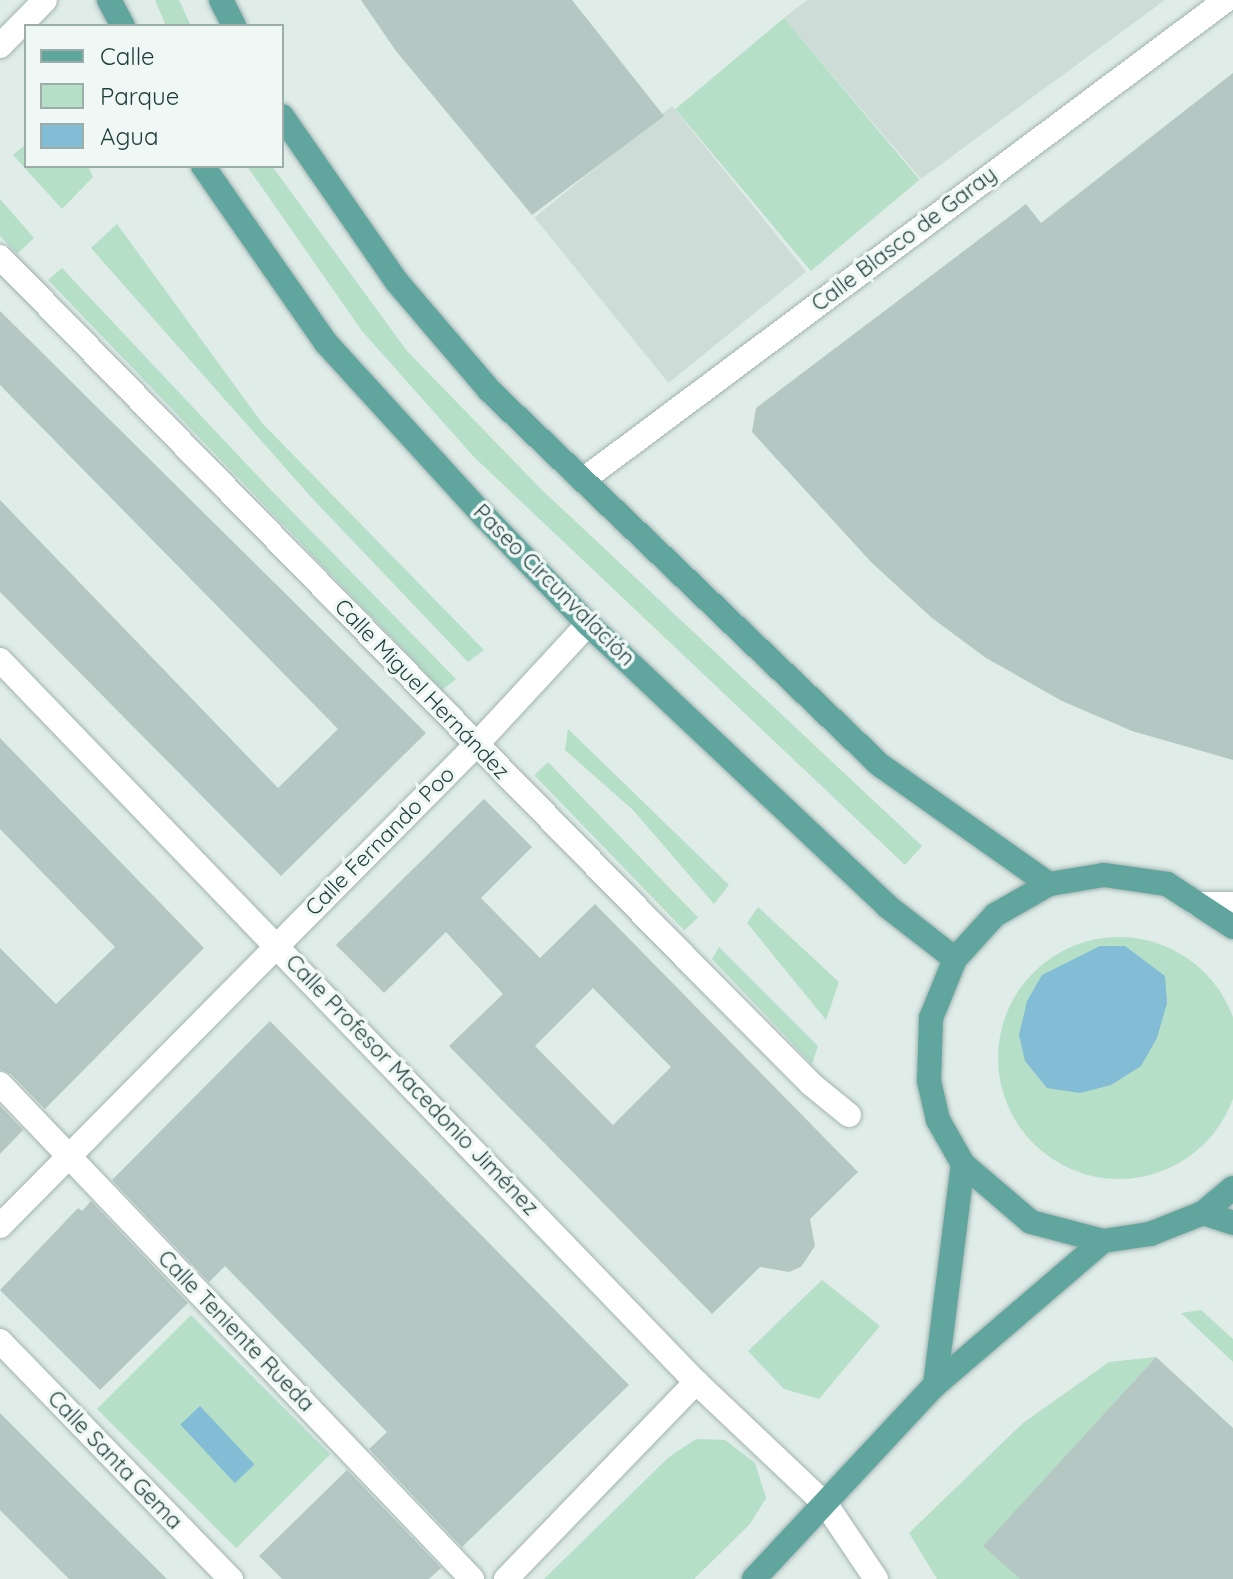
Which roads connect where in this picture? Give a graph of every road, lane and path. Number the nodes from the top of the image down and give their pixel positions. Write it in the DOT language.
graph roads {
  1 [pos="45,0"];
  2 [pos="109,0"];
  3 [pos="221,0"];
  4 [pos="1226,0"];
  5 [pos="122,24"];
  6 [pos="233,24"];
  7 [pos="0,46"];
  8 [pos="284,119"];
  9 [pos="204,168"];
  10 [pos="0,257"];
  11 [pos="583,480"];
  12 [pos="588,624"];
  13 [pos="0,660"];
  14 [pos="476,745"];
  15 [pos="1049,884"];
  16 [pos="1197,904"];
  17 [pos="1233,904"];
  18 [pos="1233,927"];
  19 [pos="278,944"];
  20 [pos="955,959"];
  21 [pos="0,1084"];
  22 [pos="849,1115"];
  23 [pos="71,1157"];
  24 [pos="963,1164"];
  25 [pos="1233,1188"];
  26 [pos="1203,1213"];
  27 [pos="1233,1223"];
  28 [pos="0,1226"];
  29 [pos="1103,1241"];
  30 [pos="0,1341"];
  31 [pos="696,1382"];
  32 [pos="935,1385"];
  33 [pos="827,1506"];
  34 [pos="231,1579"];
  35 [pos="472,1579"];
  36 [pos="506,1579"];
  37 [pos="754,1579"];
  38 [pos="876,1579"];
  1 -- 7 [label="street"];
  2 -- 5 [label="main road"];
  3 -- 6 [label="main road"];
  4 -- 11 [label="street, Calle Blasco de Garay"];
  8 -- 11 [label="main road"];
  9 -- 12 [label="main road, Paseo Circunvalación"];
  10 -- 14 [label="street, Calle Miguel Hernández"];
  11 -- 15 [label="main road"];
  12 -- 14 [label="street, Calle Fernando Poo"];
  12 -- 20 [label="main road, Paseo Circunvalación"];
  13 -- 19 [label="street, Calle Profesor Macedonio Jiménez"];
  14 -- 19 [label="street, Calle Fernando Poo"];
  14 -- 22 [label="street, Calle Miguel Hernández"];
  15 -- 16 [label="main road"];
  15 -- 20 [label="main road"];
  16 -- 17 [label="street"];
  16 -- 18 [label="main road"];
  19 -- 23 [label="street, Calle Fernando Poo"];
  19 -- 31 [label="street, Calle Profesor Macedonio Jiménez"];
  20 -- 24 [label="main road"];
  21 -- 23 [label="street, Calle Teniente Rueda"];
  23 -- 28 [label="street, Calle Fernando Poo"];
  23 -- 35 [label="street, Calle Teniente Rueda"];
  24 -- 29 [label="main road"];
  24 -- 32 [label="main road"];
  25 -- 26 [label="main road"];
  26 -- 27 [label="main road"];
  26 -- 29 [label="main road"];
  29 -- 32 [label="main road"];
  30 -- 34 [label="street, Calle Santa Gema"];
  31 -- 33 [label="street, Calle Profesor Macedonio Jiménez"];
  31 -- 36 [label="street"];
  32 -- 33 [label="main road"];
  33 -- 37 [label="main road"];
  33 -- 38 [label="street, Calle Profesor Macedonio Jiménez"];
}
